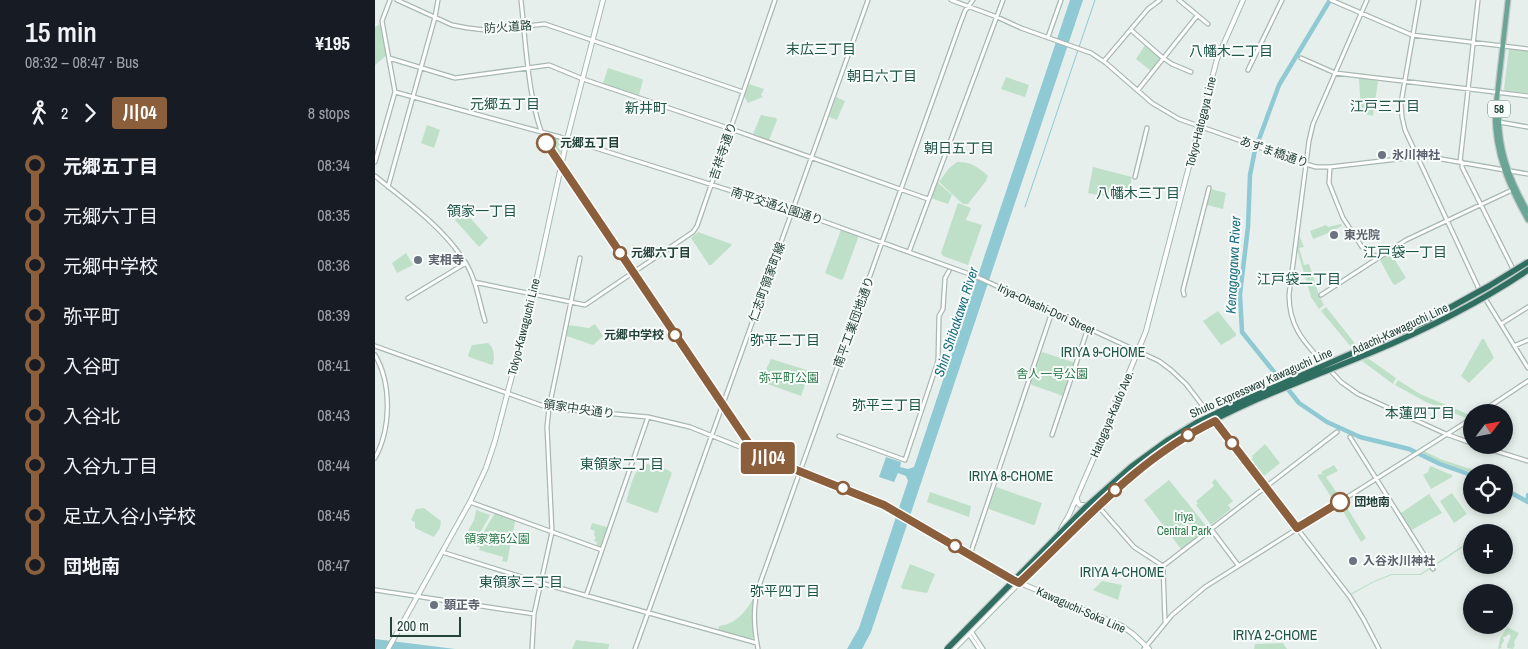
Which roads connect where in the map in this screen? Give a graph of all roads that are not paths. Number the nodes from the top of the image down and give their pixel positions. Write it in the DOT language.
graph roads {
  1 [pos="390,0"];
  2 [pos="397,0"];
  3 [pos="438,0"];
  4 [pos="521,0"];
  5 [pos="603,0"];
  6 [pos="775,0"];
  7 [pos="868,0"];
  8 [pos="951,0"];
  9 [pos="973,0"];
  10 [pos="1003,0"];
  11 [pos="1061,0"];
  12 [pos="1160,0"];
  13 [pos="1179,0"];
  14 [pos="1243,0"];
  15 [pos="1282,0"];
  16 [pos="1331,0"];
  17 [pos="1367,0"];
  18 [pos="1419,0"];
  19 [pos="1478,0"];
  20 [pos="1509,0"];
  21 [pos="969,6"];
  22 [pos="1361,13"];
  23 [pos="1197,16"];
  24 [pos="435,17"];
  25 [pos="997,17"];
  26 [pos="1208,24"];
  27 [pos="524,26"];
  28 [pos="1131,30"];
  29 [pos="1412,35"];
  30 [pos="1050,38"];
  31 [pos="593,41"];
  32 [pos="1473,42"];
  33 [pos="1505,46"];
  34 [pos="1528,49"];
  35 [pos="389,58"];
  36 [pos="1163,58"];
  37 [pos="1301,58"];
  38 [pos="1104,61"];
  39 [pos="421,68"];
  40 [pos="529,68"];
  41 [pos="1248,70"];
  42 [pos="1191,72"];
  43 [pos="1335,73"];
  44 [pos="583,79"];
  45 [pos="1404,82"];
  46 [pos="1468,89"];
  47 [pos="1138,90"];
  48 [pos="395,92"];
  49 [pos="743,92"];
  50 [pos="1499,92"];
  51 [pos="413,96"];
  52 [pos="1528,96"];
  53 [pos="1498,122"];
  54 [pos="1200,126"];
  55 [pos="1147,128"];
  56 [pos="1528,128"];
  57 [pos="731,129"];
  58 [pos="542,132"];
  59 [pos="567,139"];
  60 [pos="811,157"];
  61 [pos="1417,157"];
  62 [pos="375,162"];
  63 [pos="1461,162"];
  64 [pos="1306,164"];
  65 [pos="561,166"];
  66 [pos="1330,167"];
  67 [pos="1505,170"];
  68 [pos="1528,174"];
  69 [pos="375,176"];
  70 [pos="1135,177"];
  71 [pos="712,184"];
  72 [pos="388,187"];
  73 [pos="1209,188"];
  74 [pos="902,189"];
  75 [pos="1512,190"];
  76 [pos="928,199"];
  77 [pos="1481,205"];
  78 [pos="793,210"];
  79 [pos="1528,212"];
  80 [pos="1528,220"];
  81 [pos="1447,221"];
  82 [pos="882,242"];
  83 [pos="909,252"];
  84 [pos="580,258"];
  85 [pos="1378,258"];
  86 [pos="466,263"];
  87 [pos="1527,266"];
  88 [pos="1513,270"];
  89 [pos="949,271"];
  90 [pos="633,273"];
  91 [pos="984,280"];
  92 [pos="474,282"];
  93 [pos="1480,290"];
  94 [pos="533,294"];
  95 [pos="1184,295"];
  96 [pos="1321,295"];
  97 [pos="408,298"];
  98 [pos="1485,298"];
  99 [pos="570,302"];
  100 [pos="1153,305"];
  101 [pos="1528,307"];
  102 [pos="1052,312"];
  103 [pos="485,321"];
  104 [pos="1424,322"];
  105 [pos="1501,324"];
  106 [pos="1088,328"];
  107 [pos="1528,340"];
  108 [pos="375,346"];
  109 [pos="1514,346"];
  110 [pos="1139,352"];
  111 [pos="375,355"];
  112 [pos="1324,364"];
  113 [pos="1528,368"];
  114 [pos="1331,371"];
  115 [pos="1528,382"];
  116 [pos="507,393"];
  117 [pos="1256,395"];
  118 [pos="1494,404"];
  119 [pos="723,405"];
  120 [pos="549,408"];
  121 [pos="1209,414"];
  122 [pos="649,417"];
  123 [pos="1215,421"];
  124 [pos="1463,424"];
  125 [pos="1337,432"];
  126 [pos="1446,434"];
  127 [pos="1051,435"];
  128 [pos="712,436"];
  129 [pos="839,436"];
  130 [pos="1350,438"];
  131 [pos="1463,440"];
  132 [pos="751,444"];
  133 [pos="746,450"];
  134 [pos="756,454"];
  135 [pos="1506,454"];
  136 [pos="375,458"];
  137 [pos="1150,458"];
  138 [pos="1528,461"];
  139 [pos="800,471"];
  140 [pos="1376,479"];
  141 [pos="1266,487"];
  142 [pos="1079,494"];
  143 [pos="470,502"];
  144 [pos="1086,505"];
  145 [pos="1098,506"];
  146 [pos="1297,528"];
  147 [pos="1211,529"];
  148 [pos="1060,531"];
  149 [pos="552,532"];
  150 [pos="1056,542"];
  151 [pos="602,550"];
  152 [pos="442,552"];
  153 [pos="970,555"];
  154 [pos="1037,555"];
  155 [pos="1042,560"];
  156 [pos="1163,566"];
  157 [pos="1238,566"];
  158 [pos="1433,569"];
  159 [pos="1013,580"];
  160 [pos="541,583"];
  161 [pos="1019,583"];
  162 [pos="375,590"];
  163 [pos="417,596"];
  164 [pos="586,596"];
  165 [pos="648,613"];
  166 [pos="534,614"];
  167 [pos="1165,622"];
  168 [pos="965,628"];
  169 [pos="970,632"];
  170 [pos="757,644"];
  171 [pos="1146,648"];
  172 [pos="388,649"];
  173 [pos="532,649"];
  174 [pos="635,649"];
  175 [pos="758,649"];
  176 [pos="945,649"];
  177 [pos="952,649"];
  178 [pos="981,649"];
  179 [pos="1379,649"];
  1 -- 35 [label="street"];
  2 -- 24 [label="street, 防火道路"];
  3 -- 24 [label="street"];
  4 -- 27 [label="street"];
  5 -- 31 [label="main road, Tokyo-Kawaguchi Line"];
  6 -- 49 [label="street, 吉祥寺通り"];
  7 -- 60 [label="street, 仁志町領家町線"];
  8 -- 21 [label="street"];
  9 -- 21 [label="street, 南平工業団地通り"];
  10 -- 25 [label="street"];
  11 -- 30 [label="street"];
  12 -- 28 [label="street"];
  13 -- 23 [label="street"];
  14 -- 54 [label="main road, Tokyo-Hatogaya Line"];
  15 -- 41 [label="street"];
  16 -- 22 [label="street"];
  17 -- 22 [label="street"];
  18 -- 29 [label="street"];
  19 -- 32 [label="street"];
  20 -- 33 [label="main road, 58"];
  21 -- 25 [label="street"];
  21 -- 74 [label="street, 南平工業団地通り"];
  22 -- 29 [label="street"];
  22 -- 43 [label="street"];
  23 -- 26 [label="street"];
  23 -- 36 [label="street"];
  24 -- 27 [label="street, 防火道路"];
  24 -- 39 [label="street"];
  25 -- 30 [label="street"];
  25 -- 76 [label="street"];
  27 -- 31 [label="street, 防火道路"];
  27 -- 40 [label="street"];
  28 -- 36 [label="street"];
  28 -- 38 [label="street"];
  29 -- 32 [label="street"];
  29 -- 45 [label="street"];
  30 -- 38 [label="street, あずま橋通り"];
  31 -- 44 [label="main road, Tokyo-Kawaguchi Line"];
  31 -- 49 [label="street, 防火道路"];
  32 -- 33 [label="street"];
  32 -- 46 [label="street"];
  33 -- 34 [label="street"];
  33 -- 50 [label="main road, 58"];
  35 -- 39 [label="street"];
  35 -- 48 [label="street"];
  36 -- 42 [label="street"];
  36 -- 47 [label="street"];
  37 -- 43 [label="street"];
  38 -- 47 [label="street, あずま橋通り"];
  39 -- 40 [label="street"];
  39 -- 51 [label="street"];
  40 -- 44 [label="street"];
  40 -- 58 [label="street"];
  43 -- 45 [label="street"];
  43 -- 64 [label="street"];
  44 -- 57 [label="street"];
  44 -- 59 [label="main road, Tokyo-Kawaguchi Line"];
  45 -- 46 [label="street"];
  45 -- 61 [label="street"];
  46 -- 50 [label="street"];
  46 -- 63 [label="street"];
  47 -- 54 [label="street, あずま橋通り"];
  48 -- 51 [label="street, 南平交通公園通り"];
  48 -- 62 [label="street"];
  49 -- 57 [label="street, 吉祥寺通り"];
  50 -- 52 [label="street"];
  50 -- 53 [label="main road, 58"];
  50 -- 67 [label="main road, 58"];
  51 -- 58 [label="street, 南平交通公園通り"];
  51 -- 72 [label="street"];
  53 -- 56 [label="street"];
  53 -- 67 [label="main road, 58"];
  54 -- 64 [label="street, あずま橋通り"];
  54 -- 100 [label="main road, Tokyo-Hatogaya Line"];
  55 -- 70 [label="street"];
  57 -- 60 [label="street"];
  57 -- 71 [label="street, 吉祥寺通り"];
  58 -- 59 [label="street, 南平交通公園通り"];
  58 -- 65 [label="street"];
  59 -- 65 [label="main road, Tokyo-Kawaguchi Line"];
  59 -- 71 [label="street, 南平交通公園通り"];
  60 -- 74 [label="street"];
  60 -- 78 [label="street, 仁志町領家町線"];
  61 -- 63 [label="street, あずま橋通り"];
  61 -- 66 [label="street, あずま橋通り"];
  61 -- 81 [label="street"];
  63 -- 67 [label="street, あずま橋通り"];
  63 -- 77 [label="street"];
  64 -- 66 [label="street, あずま橋通り"];
  64 -- 112 [label="street"];
  65 -- 90 [label="main road"];
  65 -- 94 [label="main road, Tokyo-Kawaguchi Line"];
  66 -- 85 [label="street"];
  67 -- 68 [label="street, あずま橋通り"];
  67 -- 75 [label="main road, 58"];
  67 -- 79 [label="main road, 58"];
  69 -- 72 [label="street"];
  71 -- 78 [label="street, 南平交通公園通り"];
  71 -- 90 [label="street, 吉祥寺通り"];
  72 -- 86 [label="street"];
  73 -- 95 [label="street"];
  74 -- 76 [label="street"];
  74 -- 82 [label="street, 南平工業団地通り"];
  75 -- 77 [label="street"];
  75 -- 80 [label="main road, 58"];
  76 -- 83 [label="street"];
  77 -- 81 [label="street"];
  77 -- 88 [label="street"];
  78 -- 82 [label="street, 南平交通公園通り"];
  78 -- 119 [label="street, 仁志町領家町線"];
  81 -- 85 [label="street"];
  81 -- 93 [label="street"];
  82 -- 83 [label="street, 南平交通公園通り"];
  82 -- 139 [label="street, 南平工業団地通り"];
  83 -- 91 [label="street, 南平交通公園通り"];
  84 -- 99 [label="street"];
  85 -- 96 [label="street"];
  86 -- 92 [label="street"];
  86 -- 97 [label="street"];
  87 -- 88 [label="main road, Adachi-Kawaguchi Line"];
  87 -- 98 [label="main road, Adachi-Kawaguchi Line"];
  87 -- 104 [label="highway, Shuto Expressway Kawaguchi Line, bridge"];
  87 -- 104 [label="highway, bridge"];
  87 -- 137 [label="highway, Shuto Expressway Kawaguchi Line, bridge"];
  88 -- 93 [label="main road, Adachi-Kawaguchi Line"];
  89 -- 129 [label="street"];
  90 -- 99 [label="street, 吉祥寺通り"];
  90 -- 119 [label="main road"];
  91 -- 102 [label="street, Iriya-Ohashi-Dori Street"];
  92 -- 94 [label="street, 吉祥寺通り"];
  92 -- 103 [label="street"];
  93 -- 98 [label="street"];
  93 -- 112 [label="main road, Adachi-Kawaguchi Line"];
  94 -- 99 [label="street, 吉祥寺通り"];
  94 -- 116 [label="main road, Tokyo-Kawaguchi Line"];
  98 -- 105 [label="street"];
  98 -- 114 [label="main road, Adachi-Kawaguchi Line"];
  99 -- 120 [label="street"];
  100 -- 110 [label="main road, Hatogaya-Kaido Ave."];
  101 -- 105 [label="street"];
  102 -- 106 [label="street, Iriya-Ohashi-Dori Street"];
  102 -- 153 [label="street"];
  104 -- 117 [label="highway, Shuto Expressway Kawaguchi Line, bridge"];
  105 -- 109 [label="street"];
  106 -- 110 [label="street, Iriya-Ohashi-Dori Street"];
  106 -- 127 [label="street"];
  107 -- 109 [label="street"];
  108 -- 116 [label="street, 領家中央通り"];
  109 -- 113 [label="street"];
  110 -- 121 [label="street, Iriya-Ohashi-Dori Street"];
  110 -- 142 [label="main road, Hatogaya-Kaido Ave."];
  111 -- 136 [label="street"];
  112 -- 114 [label="street"];
  112 -- 121 [label="main road, Adachi-Kawaguchi Line"];
  114 -- 123 [label="main road, Adachi-Kawaguchi Line"];
  114 -- 126 [label="street"];
  115 -- 118 [label="street"];
  116 -- 120 [label="street, 領家中央通り"];
  116 -- 143 [label="main road, Tokyo-Kawaguchi Line"];
  117 -- 150 [label="highway, bridge"];
  117 -- 176 [label="highway, Shuto Expressway Kawaguchi Line, bridge"];
  119 -- 128 [label="street, 仁志町領家町線"];
  119 -- 132 [label="main road"];
  120 -- 122 [label="street, 領家中央通り"];
  120 -- 149 [label="street"];
  121 -- 123 [label="street, Iriya-Ohashi-Dori Street"];
  121 -- 144 [label="main road, Adachi-Kawaguchi Line"];
  122 -- 128 [label="street, 領家中央通り"];
  122 -- 151 [label="street"];
  123 -- 141 [label="street, Iriya-Ohashi-Dori Street"];
  123 -- 145 [label="main road, Adachi-Kawaguchi Line"];
  124 -- 126 [label="street"];
  125 -- 141 [label="street"];
  126 -- 131 [label="street"];
  126 -- 140 [label="street"];
  128 -- 133 [label="street, 領家中央通り"];
  128 -- 165 [label="street, 仁志町領家町線"];
  130 -- 140 [label="street"];
  132 -- 133 [label="street"];
  132 -- 134 [label="main road"];
  133 -- 134 [label="street, 領家中央通り"];
  134 -- 139 [label="main road, Kawaguchi-Soka Line"];
  135 -- 138 [label="street"];
  137 -- 150 [label="highway, bridge"];
  137 -- 177 [label="highway, Shuto Expressway Kawaguchi Line, bridge"];
  139 -- 153 [label="main road, Kawaguchi-Soka Line"];
  139 -- 170 [label="street, 南平工業団地通り"];
  140 -- 146 [label="street"];
  140 -- 158 [label="street"];
  141 -- 146 [label="street, Iriya-Ohashi-Dori Street"];
  141 -- 147 [label="street"];
  142 -- 144 [label="main road"];
  142 -- 148 [label="main road, Hatogaya-Kaido Ave."];
  143 -- 149 [label="street"];
  143 -- 152 [label="main road, Tokyo-Kawaguchi Line"];
  144 -- 148 [label="main road, Adachi-Kawaguchi Line"];
  145 -- 155 [label="main road, Adachi-Kawaguchi Line"];
  145 -- 156 [label="street"];
  146 -- 157 [label="street"];
  146 -- 179 [label="street, Iriya-Ohashi-Dori Street"];
  147 -- 156 [label="street"];
  147 -- 157 [label="street"];
  148 -- 154 [label="main road, Adachi-Kawaguchi Line"];
  149 -- 151 [label="street"];
  149 -- 160 [label="street"];
  150 -- 154 [label="highway"];
  150 -- 155 [label="highway"];
  151 -- 164 [label="street"];
  152 -- 160 [label="street"];
  152 -- 163 [label="main road, Tokyo-Kawaguchi Line"];
  153 -- 159 [label="main road, Kawaguchi-Soka Line"];
  154 -- 159 [label="main road, Adachi-Kawaguchi Line"];
  155 -- 161 [label="main road, Adachi-Kawaguchi Line"];
  156 -- 167 [label="street"];
  157 -- 167 [label="street"];
  159 -- 161 [label="main road, Kawaguchi-Soka Line"];
  159 -- 168 [label="main road, Adachi-Kawaguchi Line"];
  160 -- 164 [label="street"];
  160 -- 166 [label="street"];
  161 -- 169 [label="main road, Adachi-Kawaguchi Line"];
  161 -- 171 [label="main road, Kawaguchi-Soka Line"];
  162 -- 163 [label="street"];
  163 -- 166 [label="street"];
  163 -- 172 [label="main road, Tokyo-Kawaguchi Line"];
  164 -- 165 [label="street"];
  165 -- 170 [label="street"];
  165 -- 174 [label="street, 仁志町領家町線"];
  166 -- 173 [label="street"];
  167 -- 171 [label="street"];
  168 -- 169 [label="street"];
  168 -- 176 [label="main road, Adachi-Kawaguchi Line"];
  169 -- 177 [label="main road, Adachi-Kawaguchi Line"];
  169 -- 178 [label="street"];
  170 -- 175 [label="street, 南平工業団地通り"];
}
